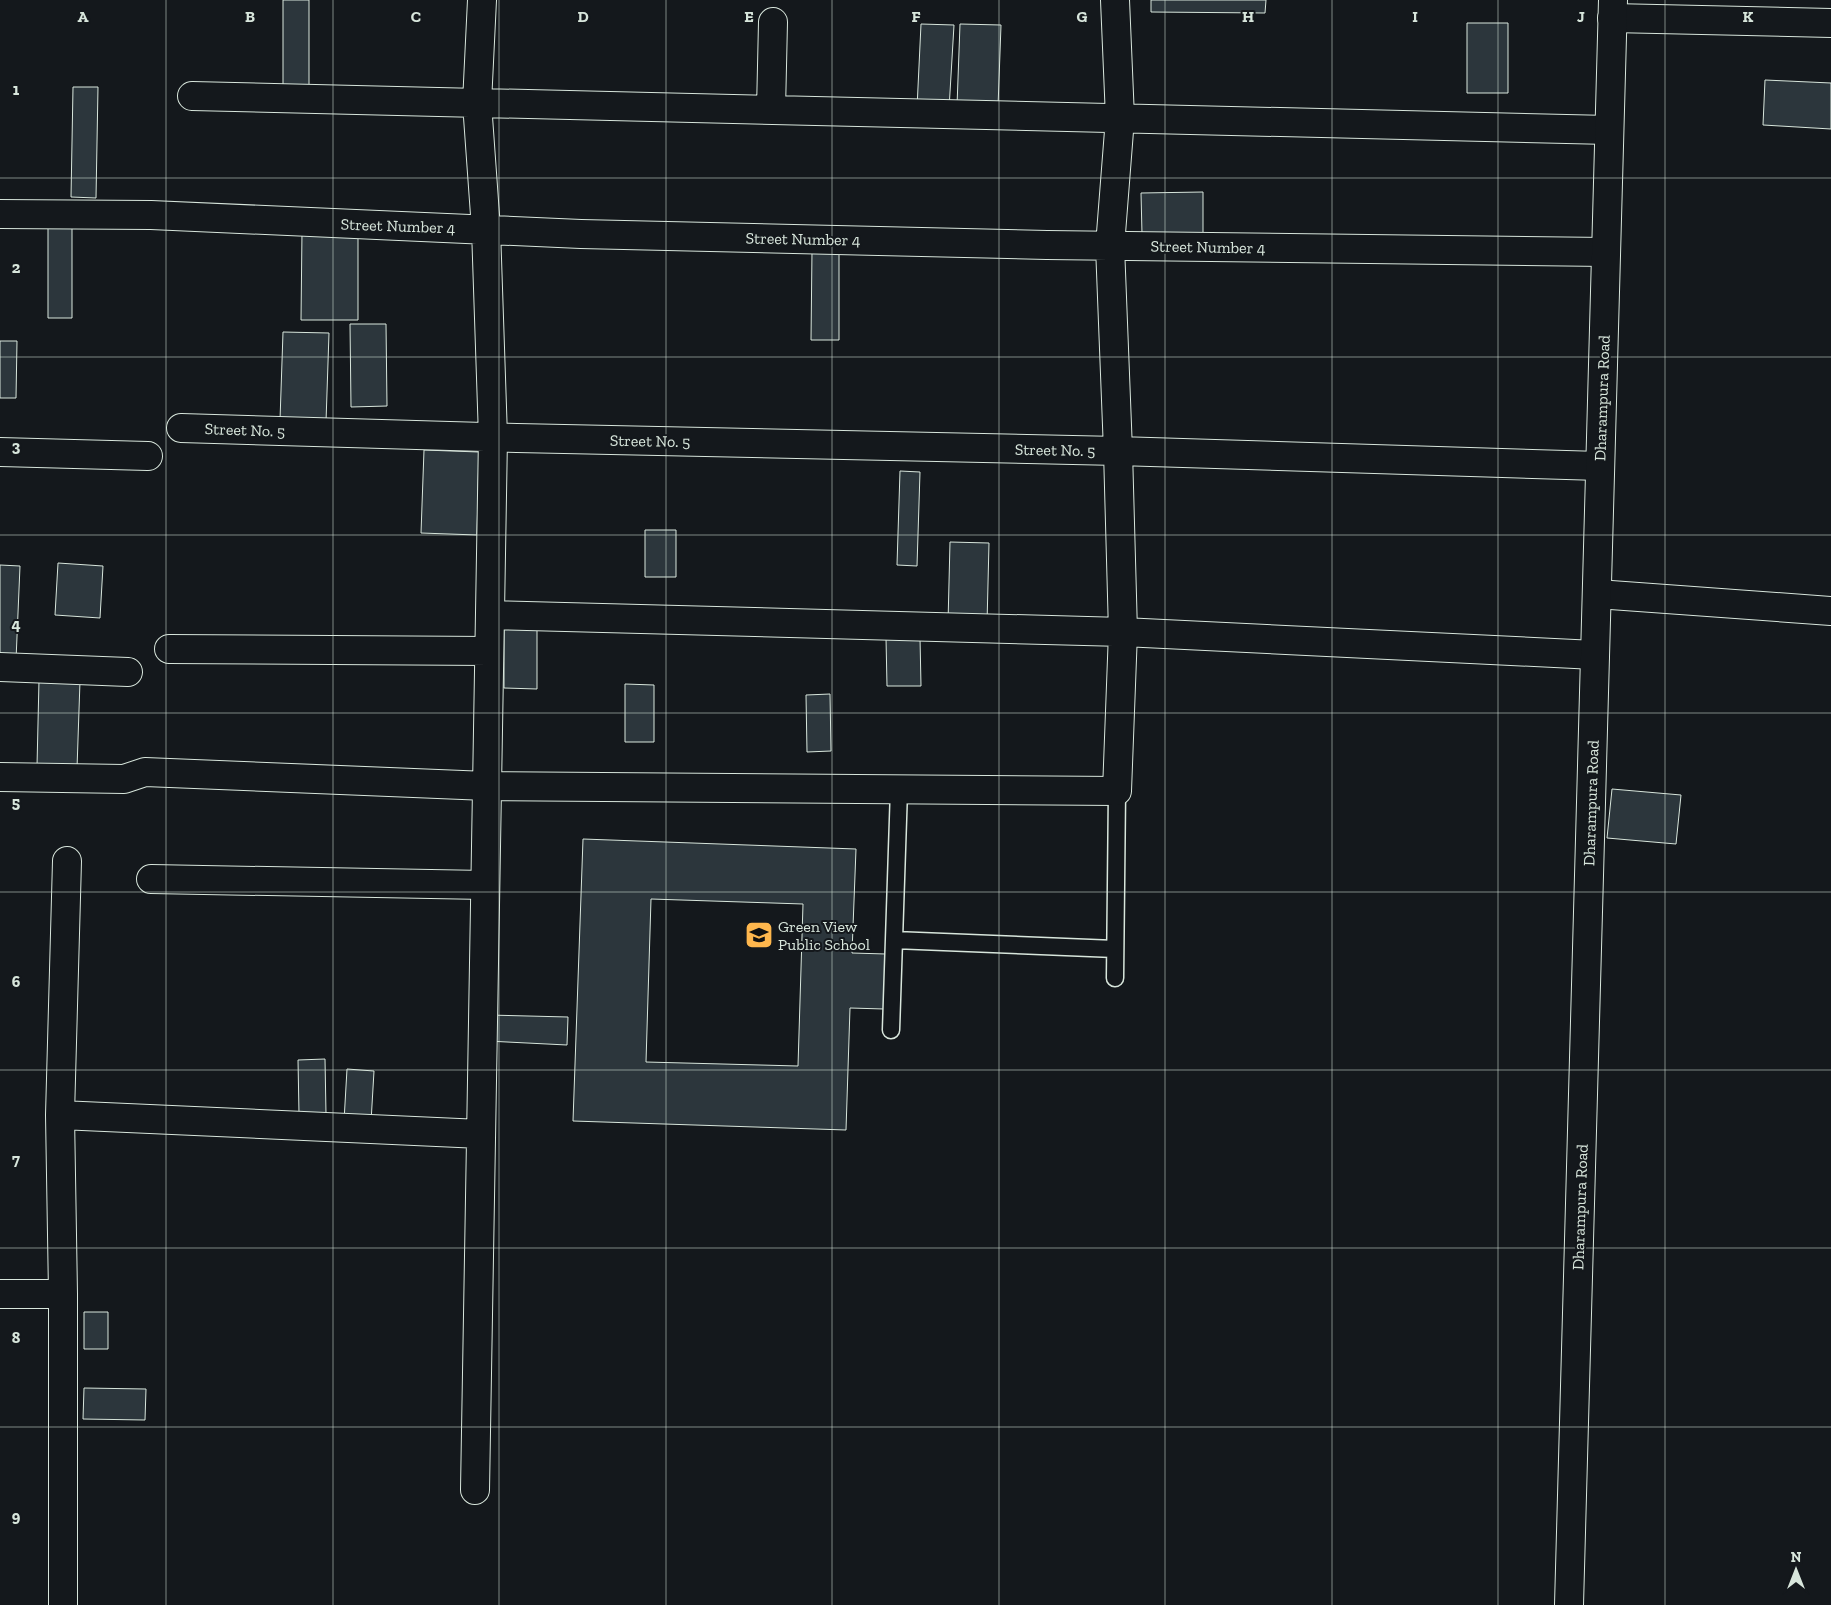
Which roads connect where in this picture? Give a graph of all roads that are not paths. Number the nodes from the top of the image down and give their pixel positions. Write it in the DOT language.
graph roads {
  1 [pos="482,0"];
  2 [pos="1115,0"];
  3 [pos="1612,9"];
  4 [pos="773,22"];
  5 [pos="1831,23"];
  6 [pos="192,96"];
  7 [pos="477,103"];
  8 [pos="771,110"];
  9 [pos="1120,118"];
  10 [pos="1609,130"];
  11 [pos="0,214"];
  12 [pos="486,230"];
  13 [pos="1110,246"];
  14 [pos="1606,252"];
  15 [pos="181,428"];
  16 [pos="493,437"];
  17 [pos="1118,451"];
  18 [pos="0,452"];
  19 [pos="148,456"];
  20 [pos="1600,466"];
  21 [pos="1597,594"];
  22 [pos="1831,611"];
  23 [pos="490,614"];
  24 [pos="1123,632"];
  25 [pos="169,649"];
  26 [pos="489,651"];
  27 [pos="1595,654"];
  28 [pos="0,667"];
  29 [pos="128,672"];
  30 [pos="0,777"];
  31 [pos="487,786"];
  32 [pos="899,790"];
  33 [pos="1117,791"];
  34 [pos="67,861"];
  35 [pos="151,879"];
  36 [pos="485,885"];
  37 [pos="894,940"];
  38 [pos="1115,950"];
  39 [pos="1115,978"];
  40 [pos="891,1030"];
  41 [pos="60,1115"];
  42 [pos="481,1134"];
  43 [pos="0,1294"];
  44 [pos="63,1294"];
  45 [pos="475,1490"];
  46 [pos="63,1605"];
  47 [pos="1569,1605"];
  1 -- 7 [label="street"];
  2 -- 9 [label="street"];
  3 -- 5 [label="street"];
  3 -- 10 [label="street, Dharampura Road"];
  4 -- 8 [label="street"];
  6 -- 7 [label="street"];
  7 -- 8 [label="street"];
  7 -- 12 [label="street"];
  8 -- 9 [label="street"];
  9 -- 10 [label="street"];
  9 -- 13 [label="street"];
  10 -- 14 [label="street, Dharampura Road"];
  11 -- 12 [label="street, Street Number 4"];
  12 -- 13 [label="street, Street Number 4"];
  12 -- 16 [label="street"];
  13 -- 14 [label="street, Street Number 4"];
  13 -- 17 [label="street"];
  14 -- 20 [label="street, Dharampura Road"];
  15 -- 16 [label="street, Street No. 5"];
  16 -- 17 [label="street, Street No. 5"];
  16 -- 23 [label="street"];
  17 -- 20 [label="street, Street No. 5"];
  17 -- 24 [label="street"];
  18 -- 19 [label="street"];
  20 -- 21 [label="street, Dharampura Road"];
  21 -- 22 [label="street"];
  21 -- 27 [label="street, Dharampura Road"];
  23 -- 24 [label="street"];
  23 -- 26 [label="street"];
  24 -- 27 [label="street"];
  24 -- 33 [label="street"];
  25 -- 26 [label="street"];
  26 -- 31 [label="street"];
  27 -- 47 [label="street, Dharampura Road"];
  28 -- 29 [label="street"];
  30 -- 31 [label="street"];
  31 -- 32 [label="street"];
  31 -- 36 [label="street"];
  32 -- 33 [label="street"];
  32 -- 37 [label="lane"];
  33 -- 38 [label="lane"];
  34 -- 41 [label="street"];
  35 -- 36 [label="street"];
  36 -- 42 [label="street"];
  37 -- 38 [label="lane"];
  37 -- 40 [label="lane"];
  38 -- 39 [label="lane"];
  41 -- 42 [label="street"];
  41 -- 44 [label="street"];
  42 -- 45 [label="street"];
  43 -- 44 [label="street"];
  44 -- 46 [label="street"];
}
